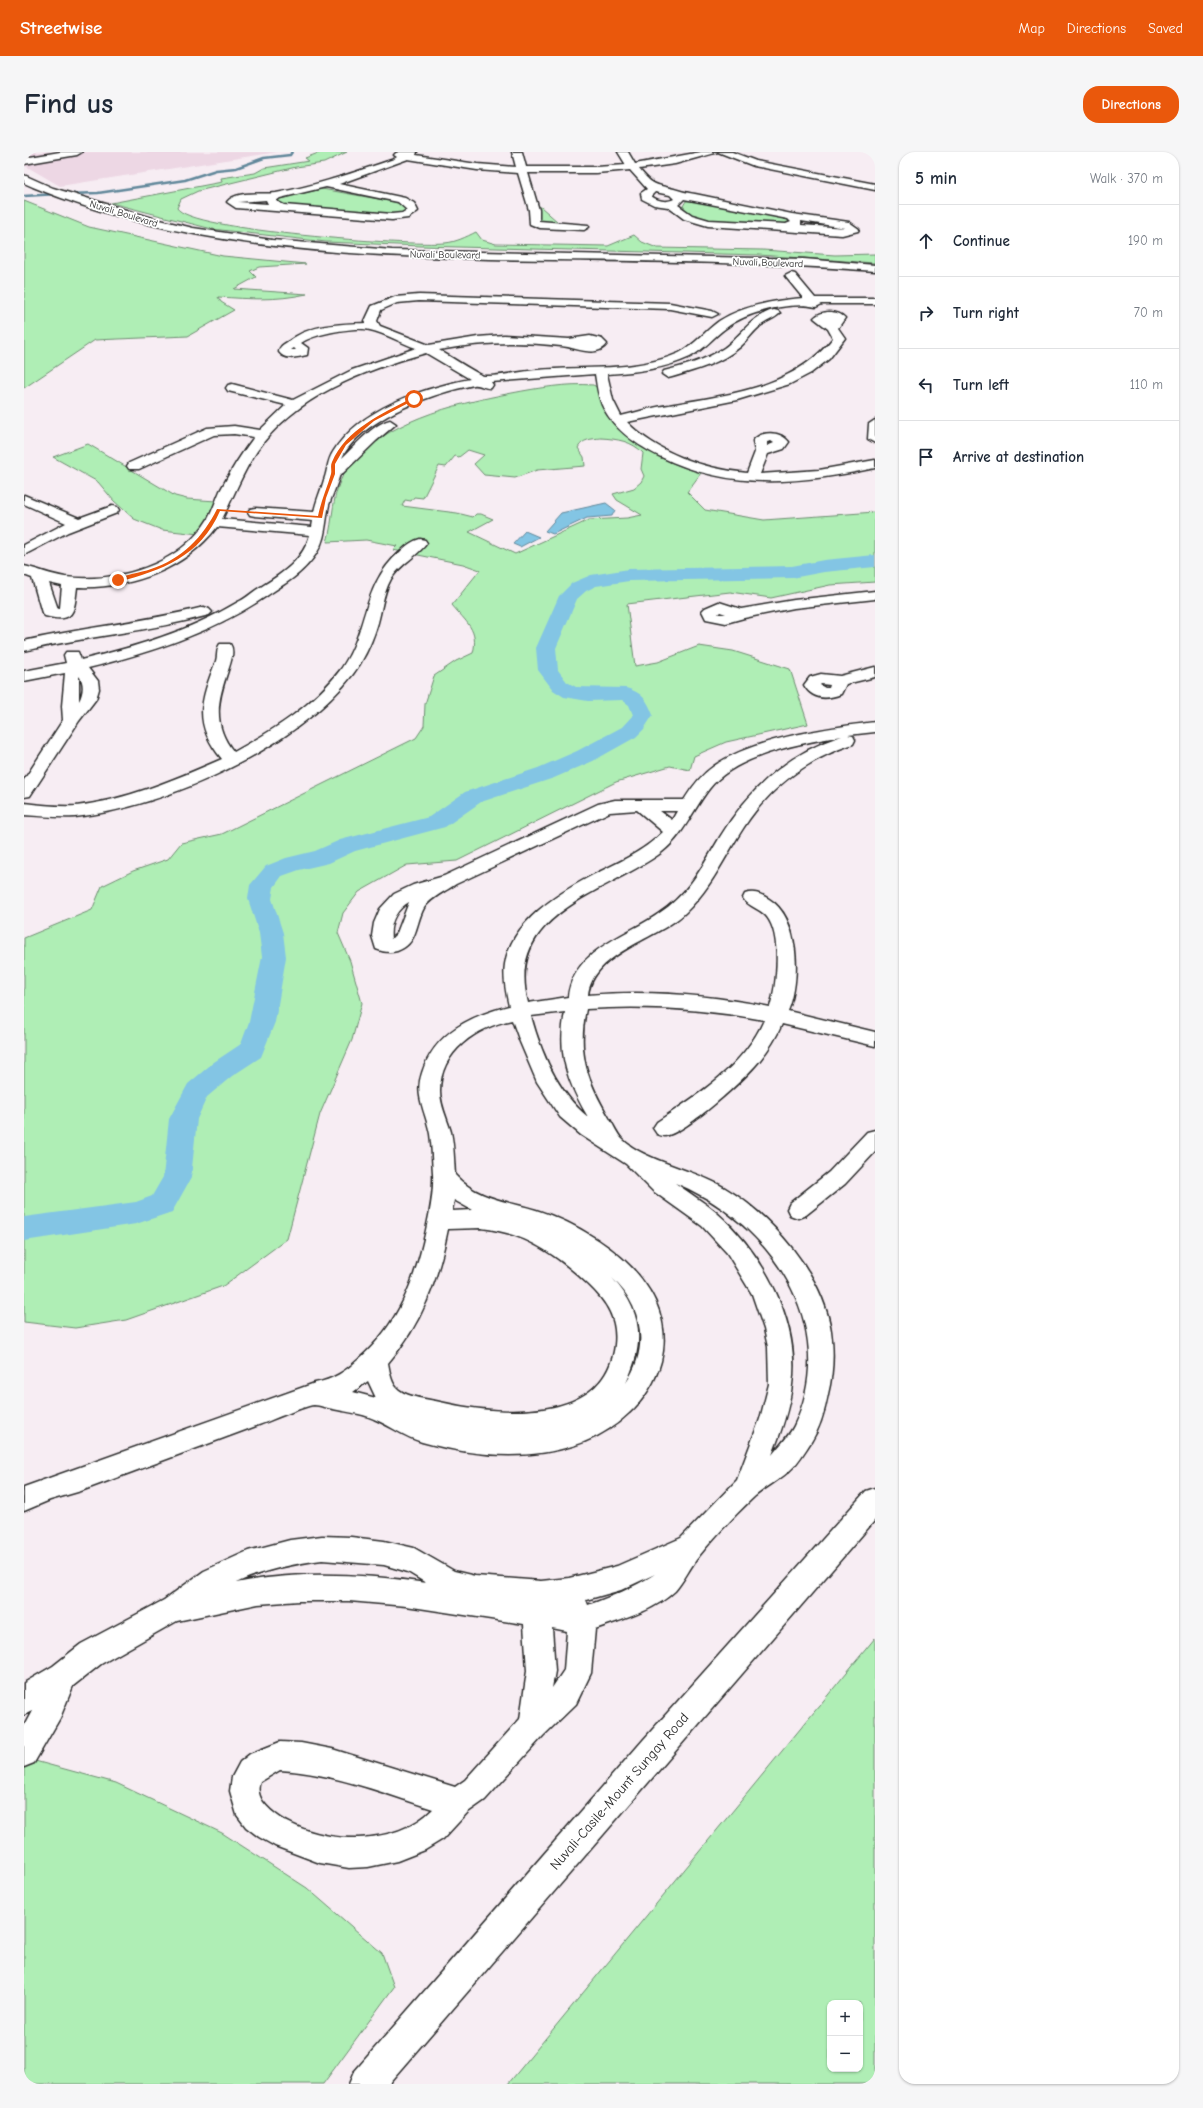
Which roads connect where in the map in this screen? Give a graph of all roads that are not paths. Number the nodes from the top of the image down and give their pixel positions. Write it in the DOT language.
graph roads {
  1 [pos="77,152"];
  2 [pos="517,152"];
  3 [pos="623,152"];
  4 [pos="691,152"];
  5 [pos="714,152"];
  6 [pos="723,152"];
  7 [pos="391,154"];
  8 [pos="409,154"];
  9 [pos="24,161"];
  10 [pos="630,164"];
  11 [pos="522,168"];
  12 [pos="358,175"];
  13 [pos="24,178"];
  14 [pos="327,184"];
  15 [pos="875,187"];
  16 [pos="654,189"];
  17 [pos="529,190"];
  18 [pos="298,191"];
  19 [pos="276,196"];
  20 [pos="679,196"];
  21 [pos="670,204"];
  22 [pos="532,205"];
  23 [pos="282,208"];
  24 [pos="413,210"];
  25 [pos="392,217"];
  26 [pos="559,217"];
  27 [pos="792,217"];
  28 [pos="572,225"];
  29 [pos="584,227"];
  30 [pos="786,227"];
  31 [pos="256,253"];
  32 [pos="875,268"];
  33 [pos="623,270"];
  34 [pos="777,275"];
  35 [pos="791,276"];
  36 [pos="807,277"];
  37 [pos="818,299"];
  38 [pos="875,301"];
  39 [pos="712,314"];
  40 [pos="373,326"];
  41 [pos="832,328"];
  42 [pos="568,343"];
  43 [pos="294,344"];
  44 [pos="428,349"];
  45 [pos="601,376"];
  46 [pos="480,380"];
  47 [pos="232,388"];
  48 [pos="499,390"];
  49 [pos="479,394"];
  50 [pos="295,404"];
  51 [pos="403,418"];
  52 [pos="618,420"];
  53 [pos="875,424"];
  54 [pos="262,434"];
  55 [pos="875,439"];
  56 [pos="762,452"];
  57 [pos="875,464"];
  58 [pos="134,466"];
  59 [pos="333,474"];
  60 [pos="751,478"];
  61 [pos="24,499"];
  62 [pos="112,510"];
  63 [pos="216,516"];
  64 [pos="320,517"];
  65 [pos="78,523"];
  66 [pos="319,532"];
  67 [pos="420,543"];
  68 [pos="24,551"];
  69 [pos="24,570"];
  70 [pos="38,575"];
  71 [pos="70,583"];
  72 [pos="262,593"];
  73 [pos="875,595"];
  74 [pos="740,614"];
  75 [pos="66,637"];
  76 [pos="24,646"];
  77 [pos="225,647"];
  78 [pos="75,666"];
  79 [pos="875,672"];
  80 [pos="24,676"];
  81 [pos="840,681"];
  82 [pos="875,727"];
  83 [pos="875,732"];
  84 [pos="232,760"];
  85 [pos="24,792"];
  86 [pos="641,805"];
  87 [pos="689,806"];
  88 [pos="24,809"];
  89 [pos="672,833"];
  90 [pos="450,880"];
  91 [pos="752,898"];
  92 [pos="577,1002"];
  93 [pos="519,1011"];
  94 [pos="777,1015"];
  95 [pos="875,1039"];
  96 [pos="664,1128"];
  97 [pos="875,1138"];
  98 [pos="613,1143"];
  99 [pos="635,1159"];
  100 [pos="444,1177"];
  101 [pos="798,1209"];
  102 [pos="439,1221"];
  103 [pos="376,1361"];
  104 [pos="315,1394"];
  105 [pos="611,1402"];
  106 [pos="746,1488"];
  107 [pos="31,1492"];
  108 [pos="875,1500"];
  109 [pos="690,1547"];
  110 [pos="569,1591"];
  111 [pos="539,1603"];
  112 [pos="173,1608"];
  113 [pos="582,1620"];
  114 [pos="63,1676"];
  115 [pos="24,1701"];
  116 [pos="533,1726"];
  117 [pos="24,1753"];
  118 [pos="458,1802"];
  119 [pos="366,2084"];
  1 -- 9 [label="street"];
  2 -- 11 [label="street"];
  3 -- 10 [label="street"];
  4 -- 10 [label="street"];
  5 -- 10 [label="street"];
  6 -- 15 [label="street"];
  7 -- 8 [label="street"];
  8 -- 11 [label="street"];
  8 -- 12 [label="street"];
  10 -- 11 [label="street"];
  10 -- 16 [label="street"];
  11 -- 17 [label="street"];
  12 -- 14 [label="street"];
  12 -- 18 [label="street"];
  13 -- 32 [label="main road, Nuvali Boulevard"];
  14 -- 18 [label="street"];
  14 -- 24 [label="street"];
  16 -- 20 [label="street"];
  16 -- 21 [label="street"];
  17 -- 22 [label="street"];
  17 -- 22 [label="street"];
  18 -- 19 [label="street"];
  19 -- 23 [label="street"];
  19 -- 23 [label="street"];
  20 -- 21 [label="street"];
  20 -- 27 [label="street"];
  21 -- 30 [label="street"];
  22 -- 28 [label="street"];
  23 -- 25 [label="street"];
  24 -- 25 [label="street"];
  24 -- 25 [label="street"];
  26 -- 28 [label="street"];
  27 -- 30 [label="street"];
  27 -- 30 [label="street"];
  28 -- 29 [label="street"];
  31 -- 33 [label="main road, Nuvali Boulevard"];
  34 -- 35 [label="main road, Nuvali Boulevard"];
  35 -- 36 [label="main road, Nuvali Boulevard"];
  35 -- 37 [label="street"];
  37 -- 38 [label="street"];
  37 -- 45 [label="street"];
  37 -- 45 [label="street"];
  39 -- 40 [label="street"];
  40 -- 43 [label="street"];
  40 -- 44 [label="street"];
  41 -- 52 [label="street"];
  42 -- 44 [label="street"];
  44 -- 46 [label="street"];
  44 -- 50 [label="street"];
  45 -- 46 [label="street"];
  45 -- 48 [label="street"];
  45 -- 52 [label="street"];
  46 -- 48 [label="street"];
  46 -- 59 [label="street"];
  47 -- 50 [label="street"];
  48 -- 49 [label="street"];
  50 -- 54 [label="street"];
  51 -- 59 [label="street"];
  52 -- 60 [label="street"];
  53 -- 55 [label="street"];
  54 -- 58 [label="street"];
  54 -- 63 [label="street"];
  56 -- 60 [label="street"];
  57 -- 60 [label="street"];
  59 -- 64 [label="street"];
  61 -- 65 [label="street"];
  62 -- 65 [label="street"];
  63 -- 64 [label="street"];
  63 -- 66 [label="street"];
  63 -- 71 [label="street"];
  64 -- 66 [label="street"];
  65 -- 68 [label="street"];
  66 -- 72 [label="street"];
  67 -- 84 [label="street"];
  69 -- 70 [label="street"];
  70 -- 71 [label="street"];
  70 -- 71 [label="street"];
  72 -- 75 [label="street"];
  72 -- 78 [label="street"];
  73 -- 74 [label="street"];
  75 -- 76 [label="street"];
  75 -- 78 [label="street"];
  77 -- 84 [label="street"];
  78 -- 80 [label="street"];
  78 -- 85 [label="street"];
  79 -- 81 [label="street"];
  82 -- 87 [label="street"];
  83 -- 92 [label="street"];
  84 -- 88 [label="street"];
  86 -- 87 [label="street"];
  86 -- 89 [label="street"];
  86 -- 90 [label="street"];
  87 -- 89 [label="street"];
  89 -- 93 [label="street"];
  91 -- 94 [label="street"];
  92 -- 93 [label="street"];
  92 -- 94 [label="street"];
  92 -- 98 [label="street"];
  93 -- 98 [label="street"];
  93 -- 100 [label="street"];
  94 -- 95 [label="street"];
  94 -- 96 [label="street"];
  97 -- 101 [label="street"];
  98 -- 99 [label="street"];
  99 -- 106 [label="street"];
  99 -- 106 [label="street"];
  100 -- 102 [label="street"];
  100 -- 105 [label="street"];
  102 -- 103 [label="street"];
  102 -- 105 [label="street"];
  103 -- 104 [label="street"];
  103 -- 105 [label="street"];
  104 -- 105 [label="street"];
  104 -- 107 [label="street"];
  106 -- 109 [label="street"];
  108 -- 119 [label="main road, Nuvali-Casile-Mount Sungay Road"];
  109 -- 110 [label="street"];
  109 -- 113 [label="street"];
  110 -- 111 [label="street"];
  110 -- 113 [label="street"];
  111 -- 112 [label="street"];
  111 -- 112 [label="street"];
  111 -- 113 [label="street"];
  111 -- 116 [label="street"];
  112 -- 114 [label="street"];
  113 -- 116 [label="street"];
  114 -- 115 [label="street"];
  114 -- 117 [label="street"];
  116 -- 118 [label="street"];
  118 -- 118 [label="street"];
}
